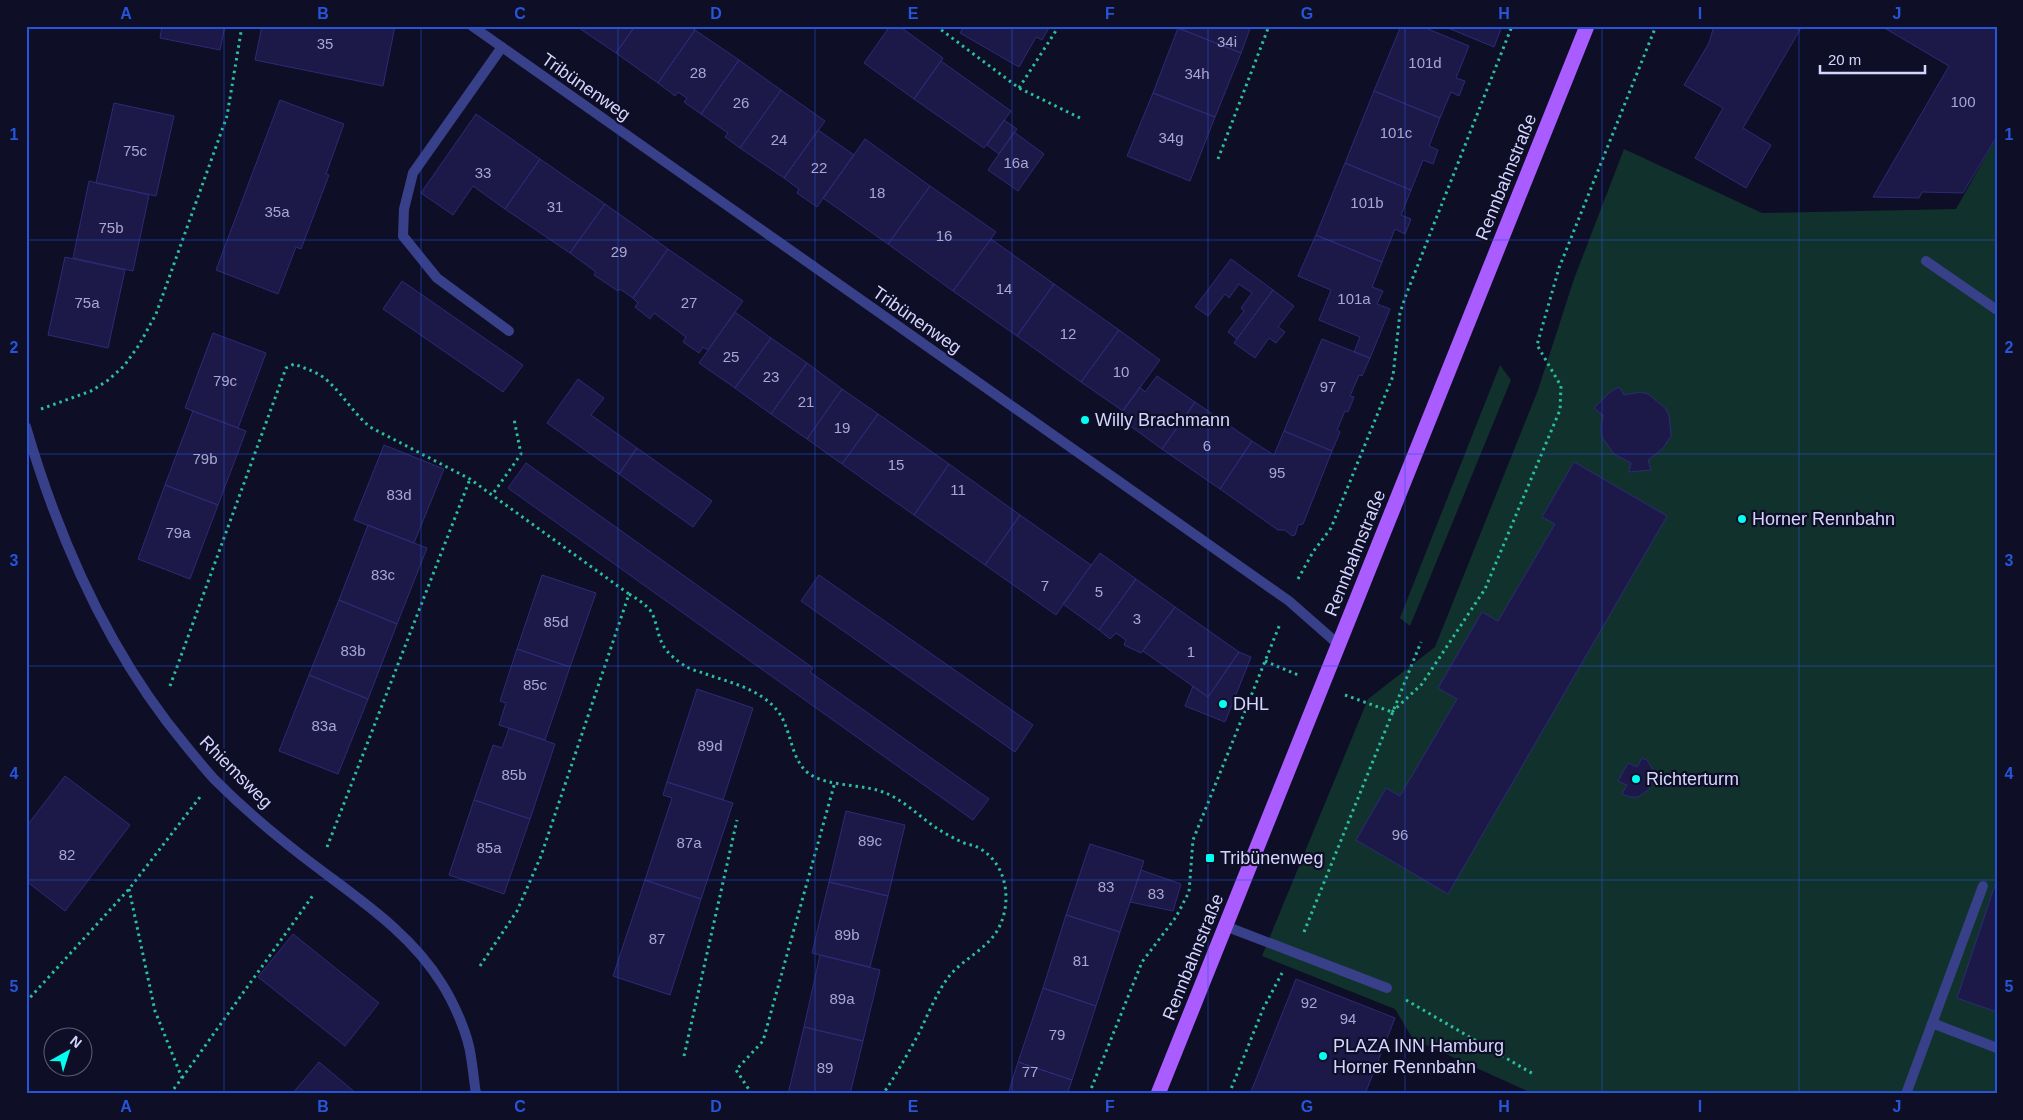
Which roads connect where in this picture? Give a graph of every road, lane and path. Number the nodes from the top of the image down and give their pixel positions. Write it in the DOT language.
graph roads {
  1 [pos="242,26"];
  2 [pos="472,26"];
  3 [pos="936,26"];
  4 [pos="1059,26"];
  5 [pos="1269,26"];
  6 [pos="1512,26"];
  7 [pos="1587,26"];
  8 [pos="1656,26"];
  9 [pos="502,47"];
  10 [pos="1019,88"];
  11 [pos="1080,118"];
  12 [pos="1218,159"];
  13 [pos="1926,261"];
  14 [pos="1997,310"];
  15 [pos="509,331"];
  16 [pos="36,411"];
  17 [pos="514,419"];
  18 [pos="26,427"];
  19 [pos="470,479"];
  20 [pos="492,494"];
  21 [pos="1296,584"];
  22 [pos="629,594"];
  23 [pos="1282,620"];
  24 [pos="1421,642"];
  25 [pos="1339,645"];
  26 [pos="1264,661"];
  27 [pos="1290,672"];
  28 [pos="1355,698"];
  29 [pos="1392,712"];
  30 [pos="160,715"];
  31 [pos="214,779"];
  32 [pos="835,782"];
  33 [pos="737,820"];
  34 [pos="319,869"];
  35 [pos="328,875"];
  36 [pos="1983,886"];
  37 [pos="128,889"];
  38 [pos="1224,926"];
  39 [pos="1294,953"];
  40 [pos="480,966"];
  41 [pos="1387,988"];
  42 [pos="26,1002"];
  43 [pos="1932,1023"];
  44 [pos="1997,1048"];
  45 [pos="684,1056"];
  46 [pos="1535,1075"];
  47 [pos="182,1078"];
  48 [pos="170,1094"];
  49 [pos="476,1094"];
  50 [pos="752,1094"];
  51 [pos="883,1094"];
  52 [pos="1089,1094"];
  53 [pos="1158,1094"];
  54 [pos="1230,1094"];
  55 [pos="1906,1094"];
  1 -- 16 [label="path"];
  2 -- 9 [label="street, Tribünenweg"];
  3 -- 10 [label="path"];
  4 -- 10 [label="path"];
  5 -- 12 [label="path"];
  6 -- 21 [label="path"];
  7 -- 25 [label="main road, Rennbahnstraße"];
  8 -- 29 [label="path"];
  9 -- 15 [label="street"];
  9 -- 25 [label="street, Tribünenweg"];
  10 -- 11 [label="path"];
  13 -- 14 [label="street"];
  17 -- 20 [label="path"];
  18 -- 30 [label="street, Rhiemsweg"];
  19 -- 20 [label="path"];
  19 -- 30 [label="path"];
  19 -- 34 [label="path"];
  20 -- 22 [label="path"];
  22 -- 32 [label="path"];
  22 -- 40 [label="path"];
  23 -- 26 [label="path"];
  24 -- 29 [label="path"];
  25 -- 38 [label="main road, Rennbahnstraße"];
  26 -- 27 [label="path"];
  26 -- 52 [label="path"];
  28 -- 29 [label="path"];
  29 -- 39 [label="path"];
  30 -- 31 [label="street, Rhiemsweg"];
  31 -- 34 [label="street, Rhiemsweg"];
  31 -- 37 [label="path"];
  32 -- 50 [label="path"];
  32 -- 51 [label="path"];
  33 -- 45 [label="path"];
  34 -- 35 [label="street, Rhiemsweg"];
  35 -- 47 [label="path"];
  35 -- 49 [label="street, Rhiemsweg"];
  36 -- 43 [label="street"];
  37 -- 42 [label="path"];
  37 -- 47 [label="path"];
  38 -- 39 [label="street"];
  38 -- 53 [label="main road, Rennbahnstraße"];
  39 -- 41 [label="street"];
  39 -- 54 [label="path"];
  41 -- 46 [label="path"];
  43 -- 44 [label="street"];
  43 -- 55 [label="street"];
  47 -- 48 [label="path"];
}
